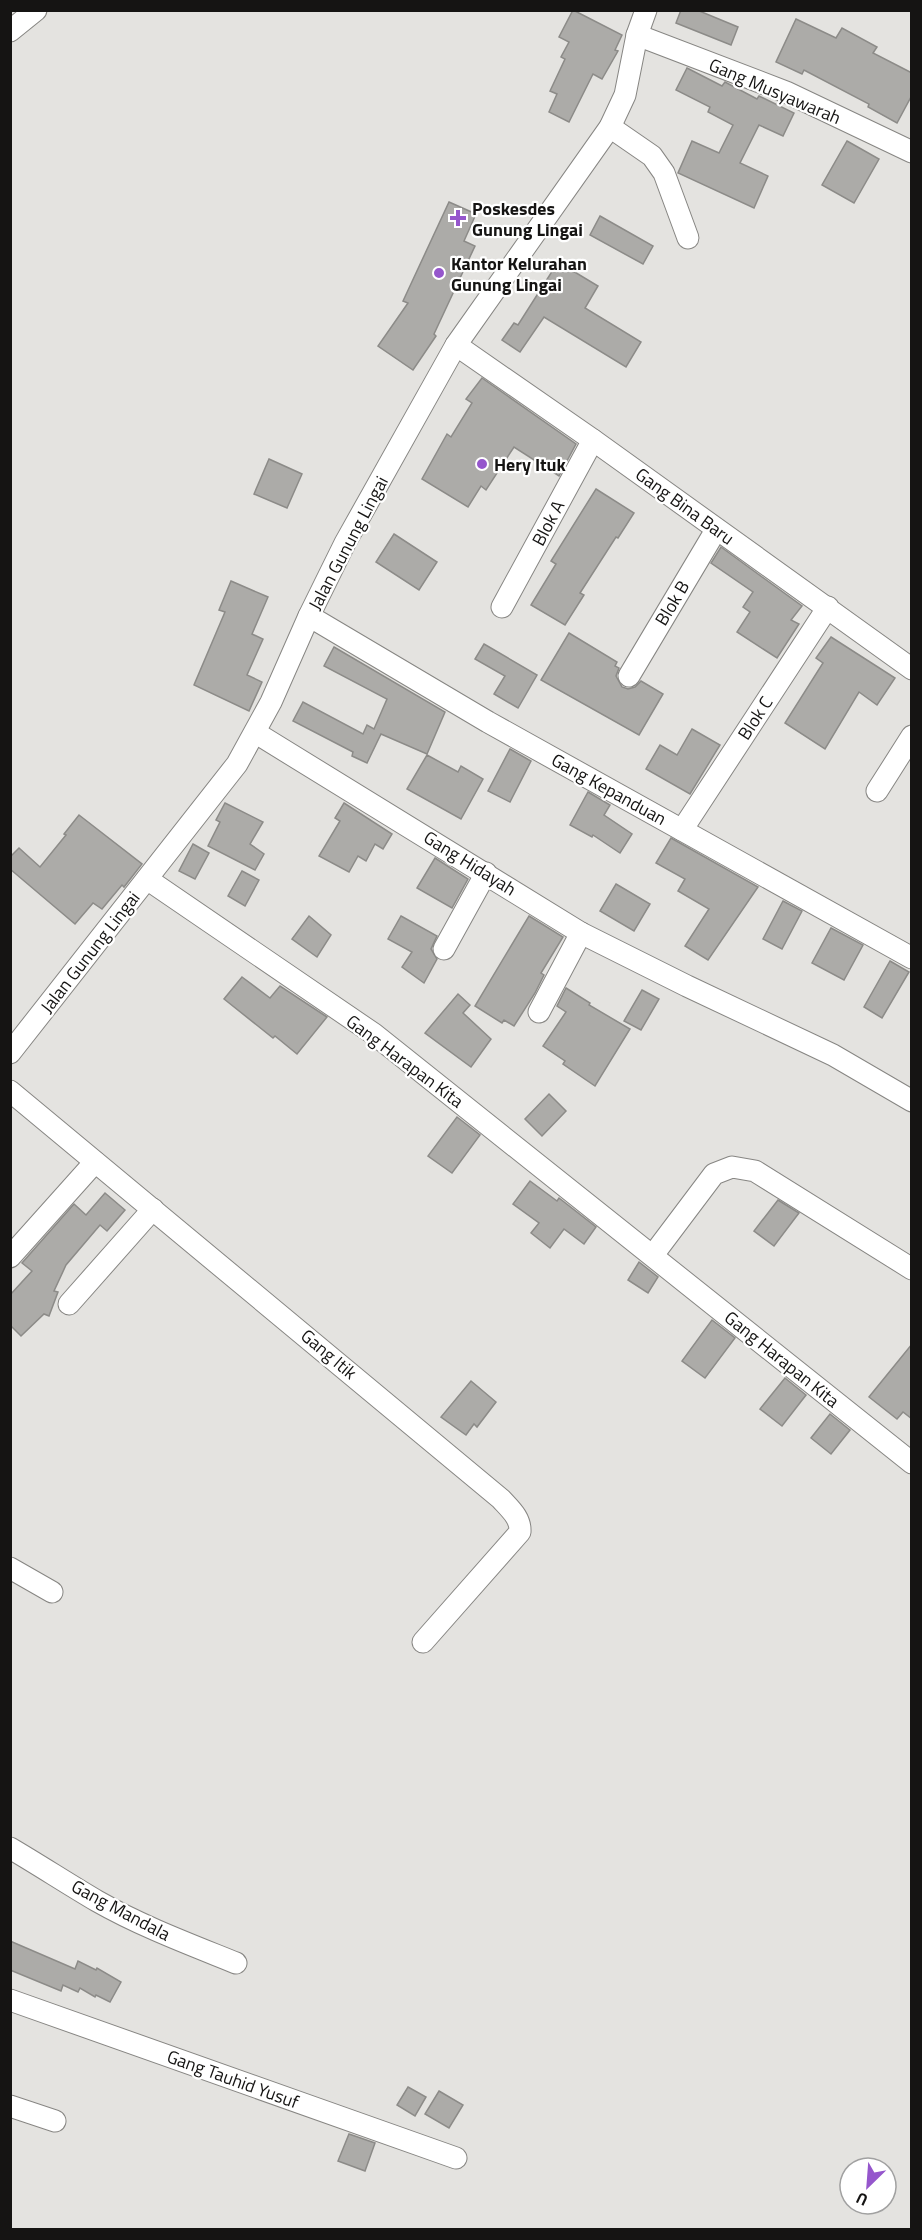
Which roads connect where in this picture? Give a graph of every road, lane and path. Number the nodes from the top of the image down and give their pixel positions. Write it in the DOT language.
graph roads {
  1 [pos="646,10"];
  2 [pos="34,11"];
  3 [pos="10,31"];
  4 [pos="637,35"];
  5 [pos="610,127"];
  6 [pos="912,152"];
  7 [pos="688,238"];
  8 [pos="456,345"];
  9 [pos="593,440"];
  10 [pos="716,530"];
  11 [pos="502,607"];
  12 [pos="828,607"];
  13 [pos="309,616"];
  14 [pos="912,669"];
  15 [pos="629,676"];
  16 [pos="256,733"];
  17 [pos="912,736"];
  18 [pos="877,791"];
  19 [pos="682,830"];
  20 [pos="486,873"];
  21 [pos="147,879"];
  22 [pos="581,933"];
  23 [pos="444,949"];
  24 [pos="912,958"];
  25 [pos="539,1012"];
  26 [pos="10,1053"];
  27 [pos="10,1091"];
  28 [pos="912,1101"];
  29 [pos="95,1162"];
  30 [pos="153,1209"];
  31 [pos="653,1255"];
  32 [pos="10,1257"];
  33 [pos="912,1269"];
  34 [pos="69,1304"];
  35 [pos="912,1463"];
  36 [pos="10,1568"];
  37 [pos="52,1592"];
  38 [pos="423,1642"];
  39 [pos="10,1848"];
  40 [pos="236,1963"];
  41 [pos="10,2000"];
  42 [pos="10,2106"];
  43 [pos="55,2121"];
  44 [pos="456,2158"];
  1 -- 4 [label="street, Jalan Gunung Lingai"];
  2 -- 3 [label="street"];
  4 -- 5 [label="street, Jalan Gunung Lingai"];
  4 -- 6 [label="street, Gang Musyawarah"];
  5 -- 7 [label="street"];
  5 -- 8 [label="street, Jalan Gunung Lingai"];
  8 -- 9 [label="street, Gang Bina Baru"];
  8 -- 13 [label="street, Jalan Gunung Lingai"];
  9 -- 10 [label="street, Gang Bina Baru"];
  9 -- 11 [label="street, Blok A"];
  10 -- 12 [label="street, Gang Bina Baru"];
  10 -- 15 [label="street, Blok B"];
  12 -- 14 [label="street, Gang Bina Baru"];
  12 -- 19 [label="street, Blok C"];
  13 -- 16 [label="street, Jalan Gunung Lingai"];
  13 -- 19 [label="street, Gang Kepanduan"];
  16 -- 20 [label="street, Gang Hidayah"];
  16 -- 21 [label="street, Jalan Gunung Lingai"];
  17 -- 18 [label="street"];
  19 -- 24 [label="street, Gang Kepanduan"];
  20 -- 22 [label="street, Gang Hidayah"];
  20 -- 23 [label="street"];
  21 -- 26 [label="street, Jalan Gunung Lingai"];
  21 -- 31 [label="street, Gang Harapan Kita"];
  22 -- 25 [label="street"];
  22 -- 28 [label="street, Gang Hidayah"];
  27 -- 29 [label="street, Gang Itik"];
  29 -- 30 [label="street, Gang Itik"];
  29 -- 32 [label="street"];
  30 -- 34 [label="street"];
  30 -- 38 [label="street, Gang Itik"];
  31 -- 33 [label="street"];
  31 -- 35 [label="street, Gang Harapan Kita"];
  36 -- 37 [label="street"];
  39 -- 40 [label="street, Gang Mandala"];
  41 -- 44 [label="street, Gang Tauhid Yusuf"];
  42 -- 43 [label="street"];
}
